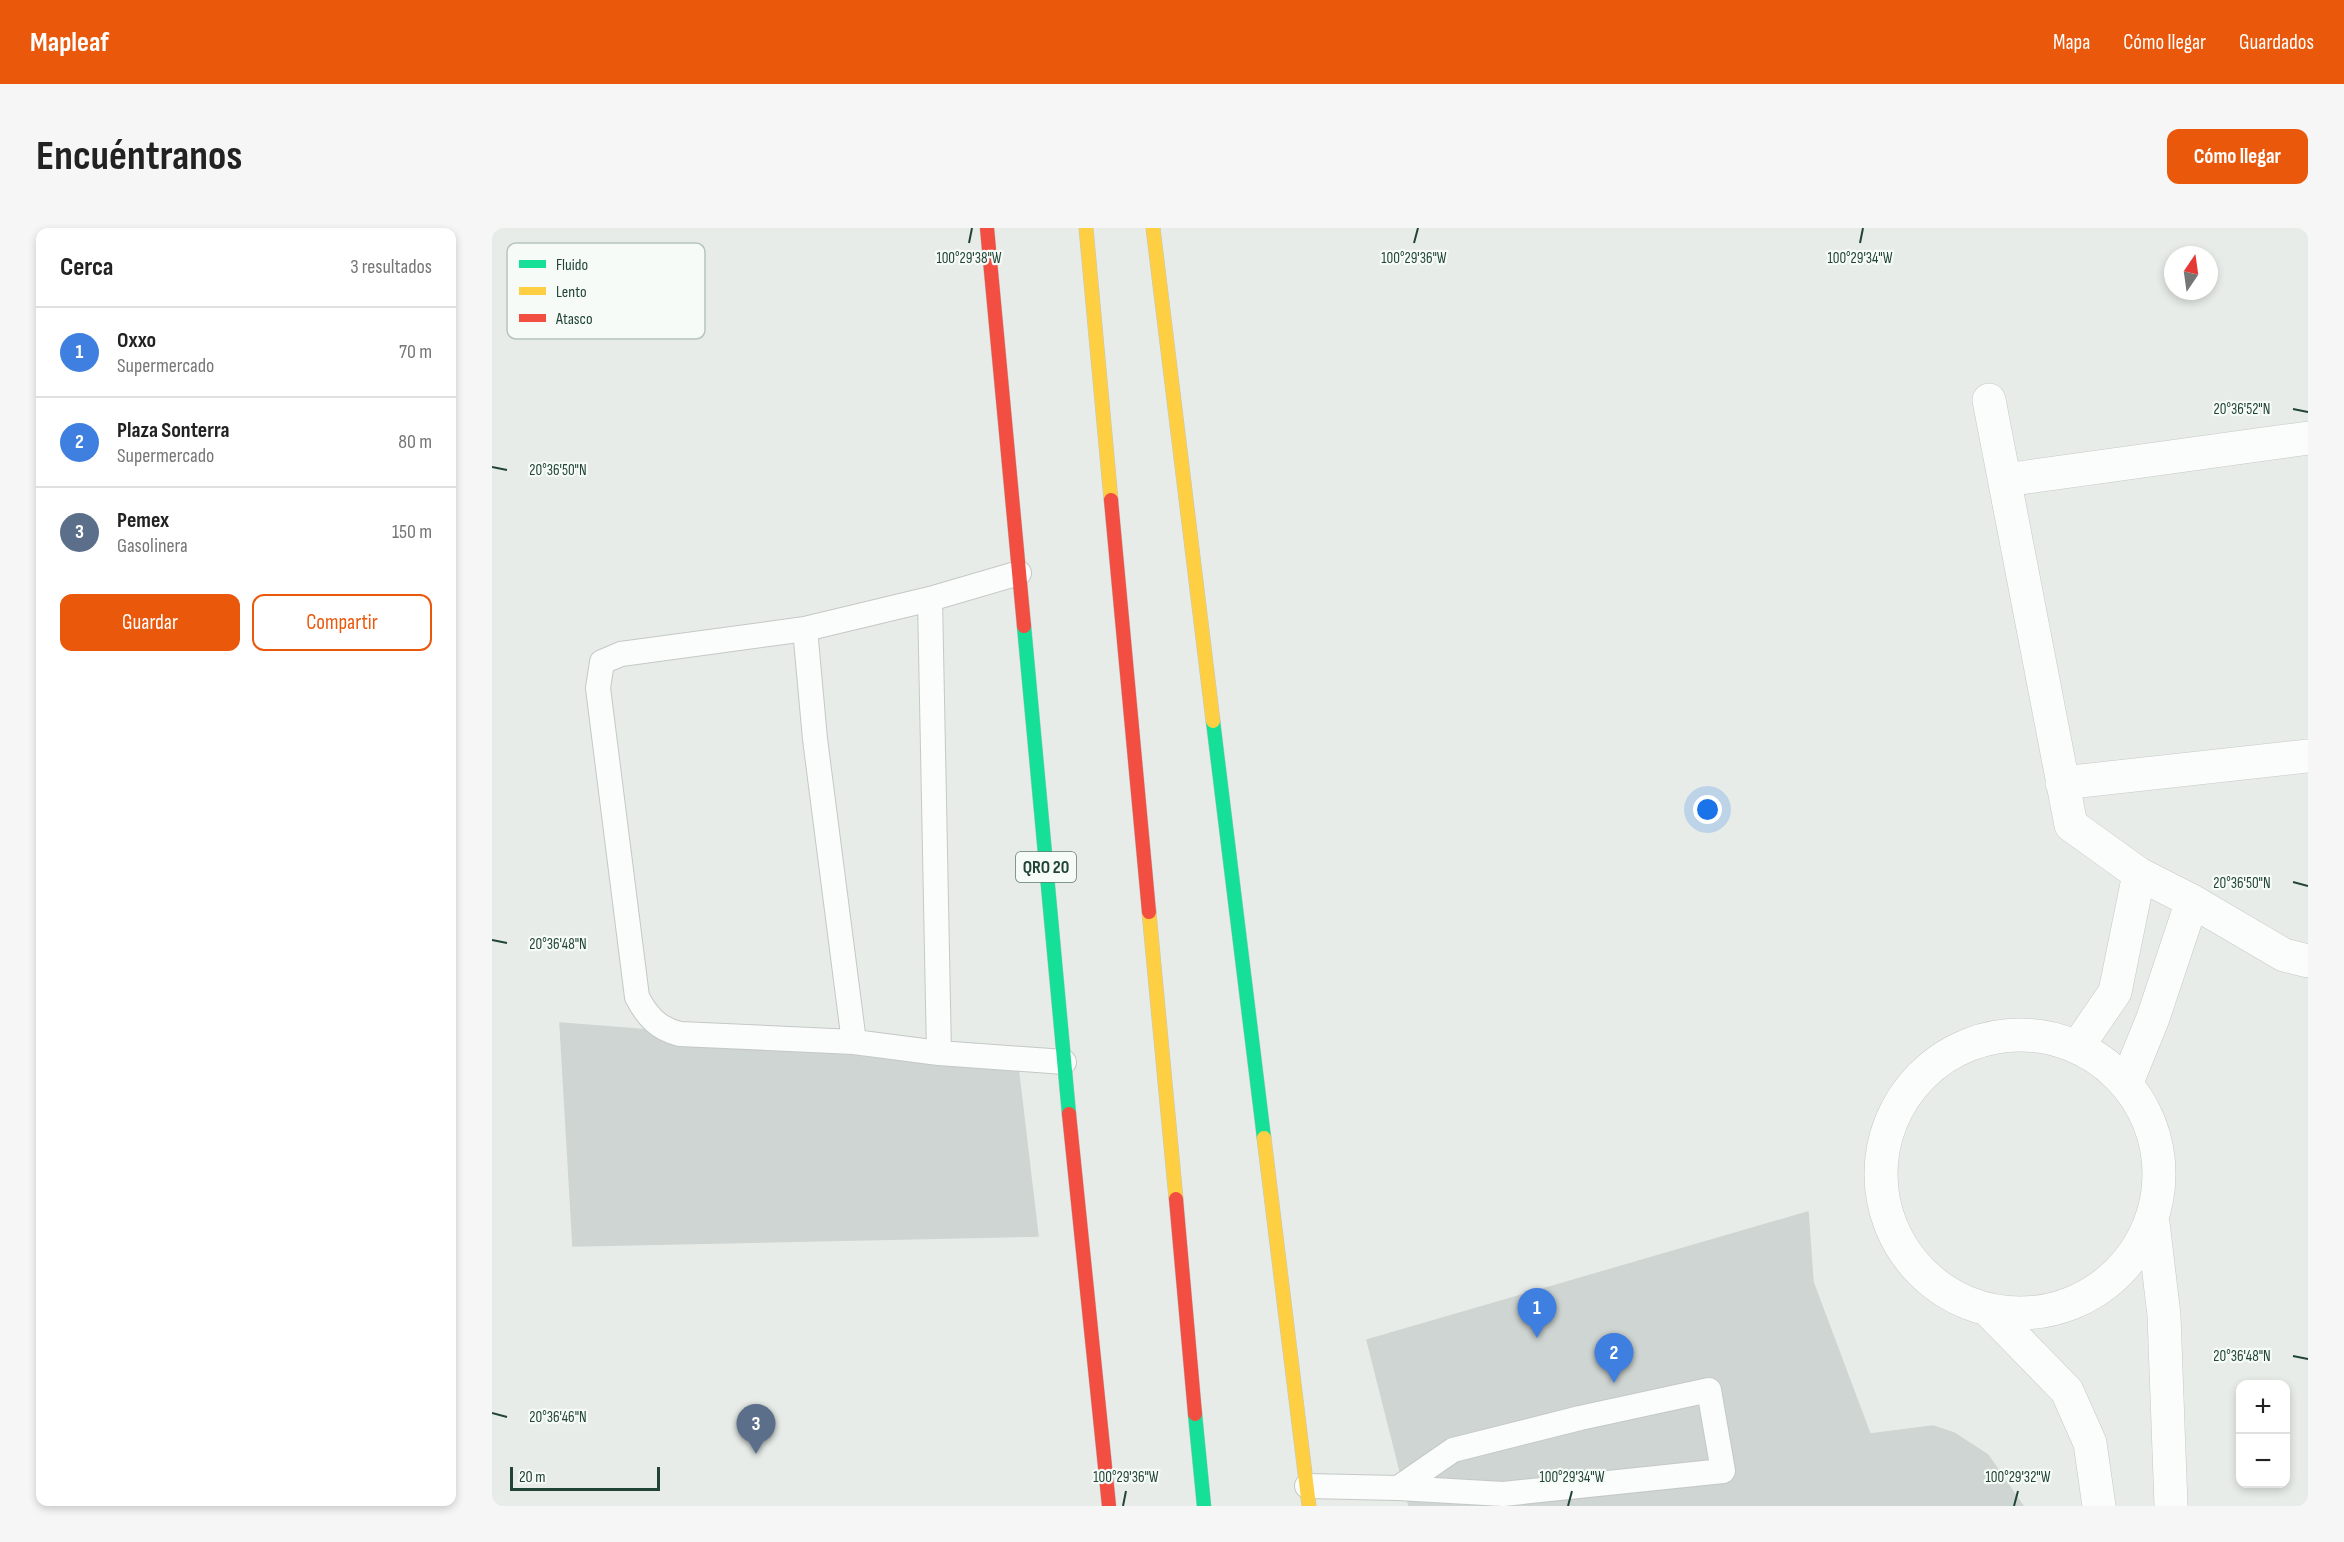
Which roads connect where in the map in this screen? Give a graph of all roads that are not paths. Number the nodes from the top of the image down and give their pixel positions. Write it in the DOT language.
graph roads {
  1 [pos="987,228"];
  2 [pos="1086,228"];
  3 [pos="1153,228"];
  4 [pos="1989,400"];
  5 [pos="2308,438"];
  6 [pos="2005,480"];
  7 [pos="1019,573"];
  8 [pos="930,599"];
  9 [pos="806,629"];
  10 [pos="2308,756"];
  11 [pos="2062,783"];
  12 [pos="2139,874"];
  13 [pos="2192,901"];
  14 [pos="2308,961"];
  15 [pos="854,1042"];
  16 [pos="2078,1046"];
  17 [pos="939,1053"];
  18 [pos="1064,1062"];
  19 [pos="2127,1082"];
  20 [pos="2153,1223"];
  21 [pos="1989,1311"];
  22 [pos="1398,1488"];
  23 [pos="1308,1496"];
  24 [pos="1109,1506"];
  25 [pos="1204,1506"];
  26 [pos="2099,1506"];
  27 [pos="2171,1506"];
  1 -- 7 [label="main road, QRO 20"];
  2 -- 25 [label="main road"];
  3 -- 23 [label="main road"];
  4 -- 6 [label="street"];
  5 -- 6 [label="street"];
  6 -- 11 [label="street"];
  7 -- 8 [label="lane"];
  7 -- 18 [label="main road, QRO 20"];
  8 -- 9 [label="lane"];
  8 -- 17 [label="lane"];
  9 -- 15 [label="lane"];
  9 -- 15 [label="lane"];
  10 -- 11 [label="street"];
  11 -- 12 [label="street"];
  12 -- 13 [label="street"];
  12 -- 16 [label="street"];
  13 -- 14 [label="street"];
  13 -- 19 [label="street"];
  15 -- 17 [label="lane"];
  16 -- 19 [label="street"];
  16 -- 21 [label="street"];
  17 -- 18 [label="lane"];
  18 -- 24 [label="main road, QRO 20"];
  19 -- 20 [label="street"];
  20 -- 21 [label="street"];
  20 -- 27 [label="street"];
  21 -- 26 [label="street"];
  22 -- 22 [label="lane"];
  22 -- 23 [label="lane"];
}
